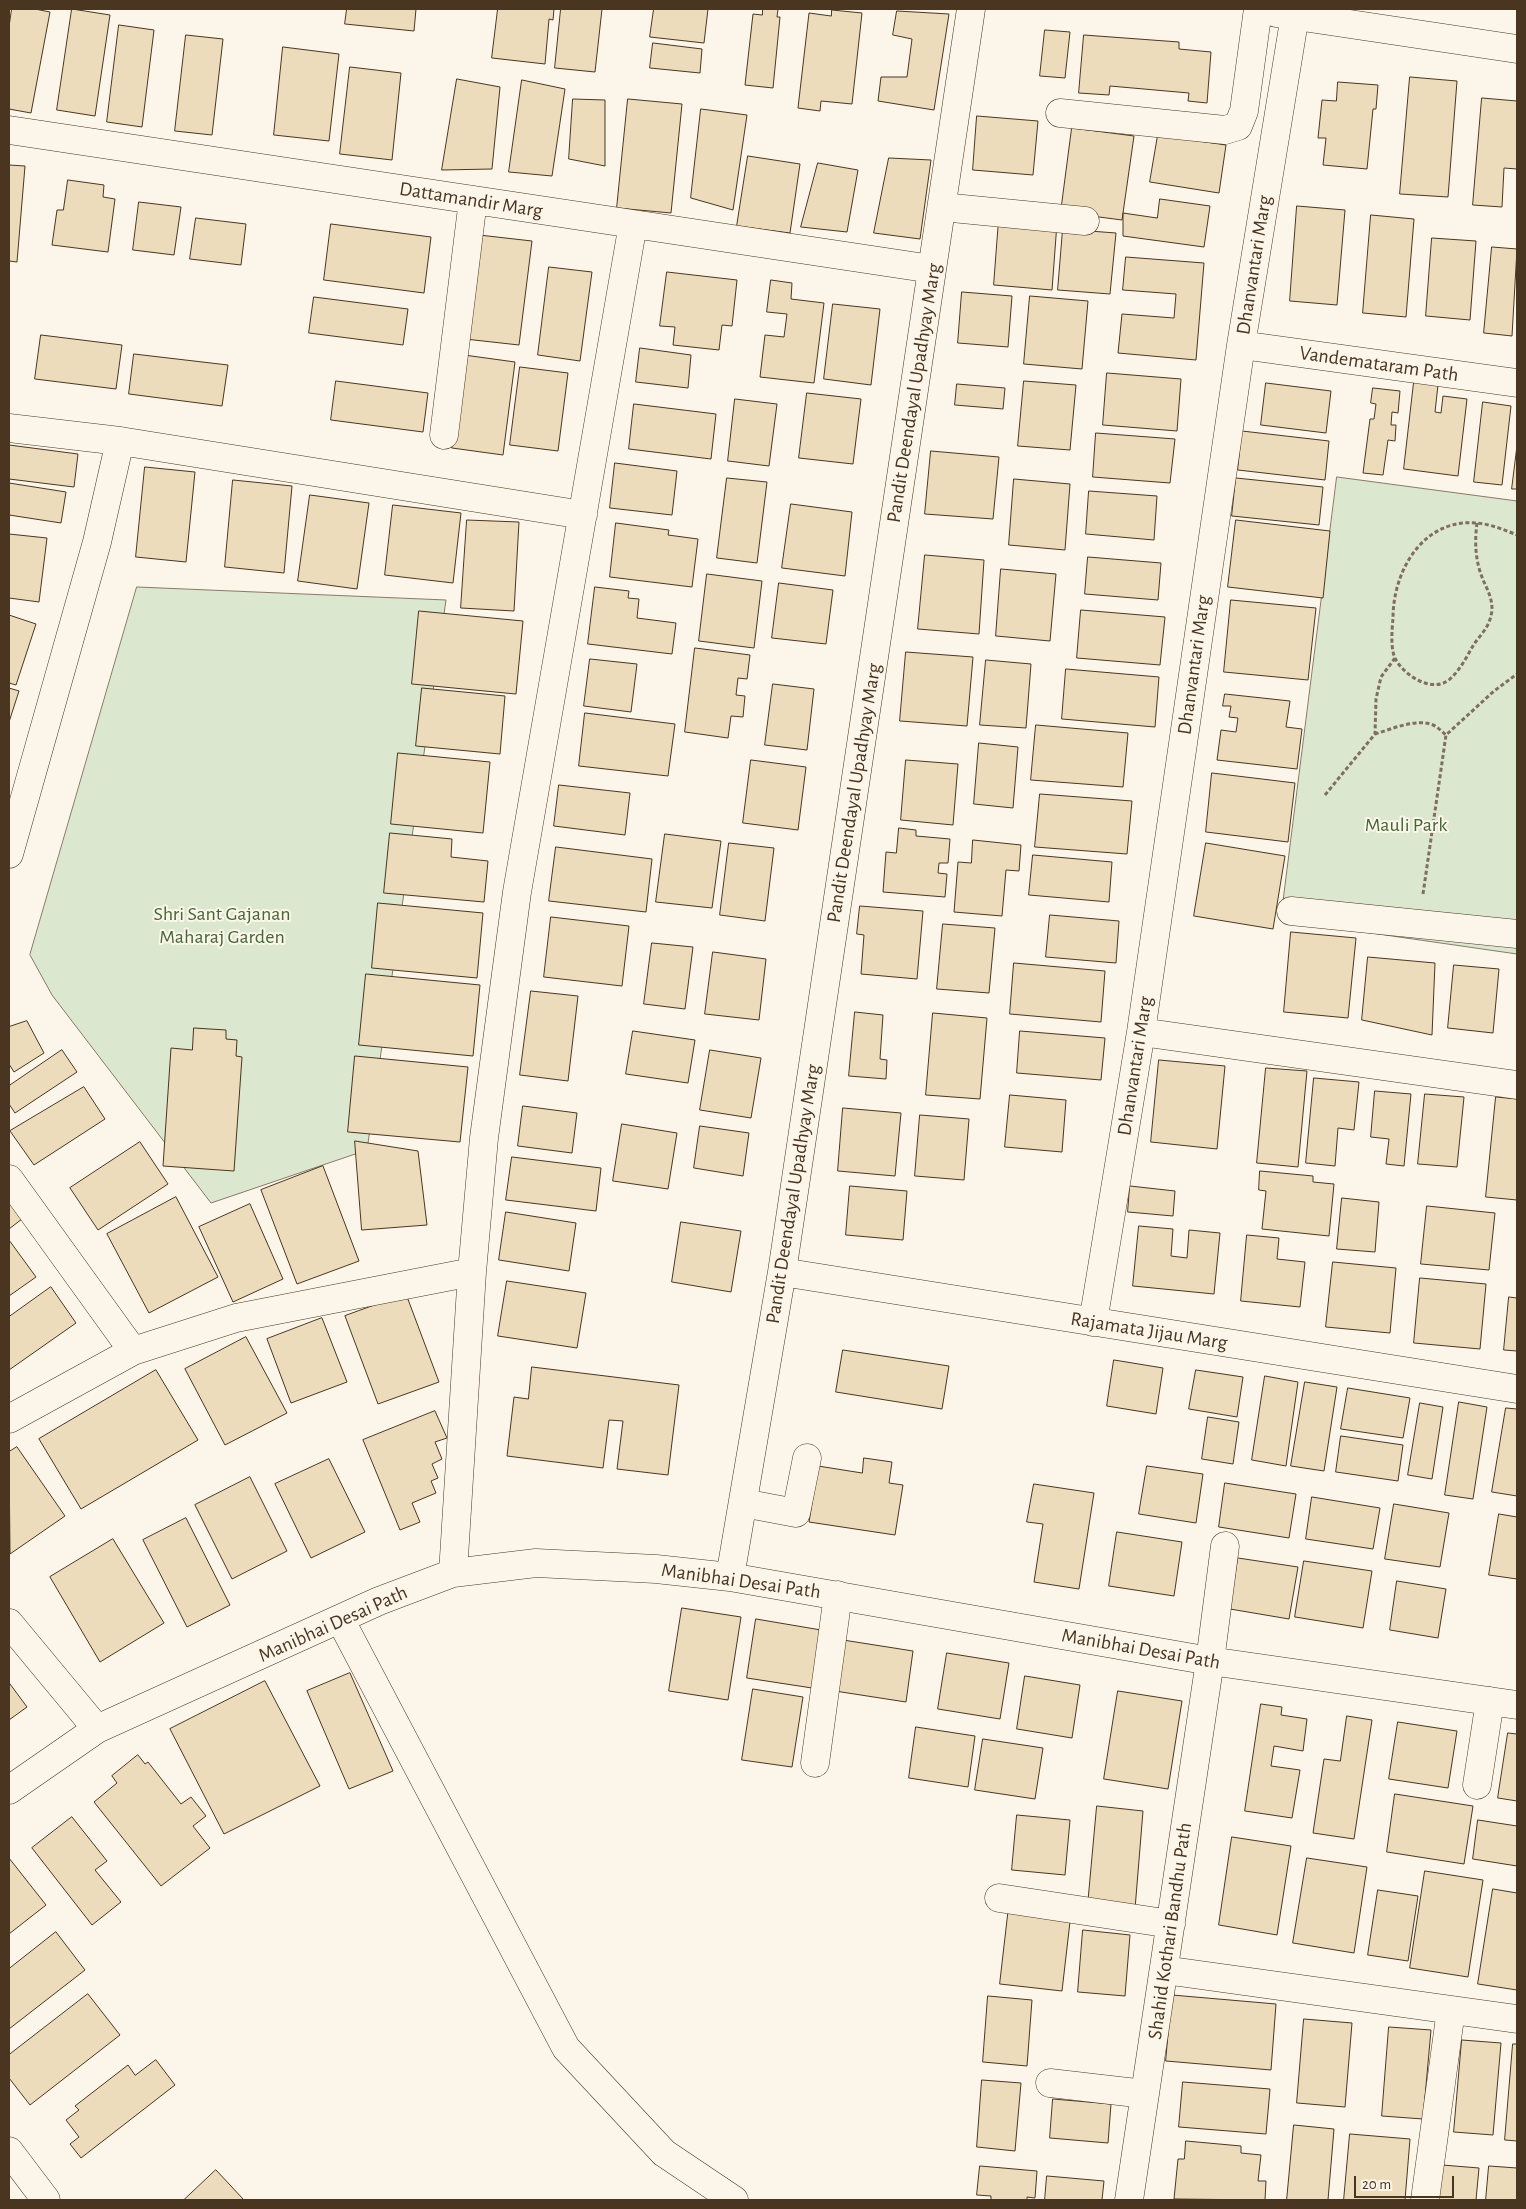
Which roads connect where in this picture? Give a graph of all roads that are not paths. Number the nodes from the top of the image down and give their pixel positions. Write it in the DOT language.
graph roads {
  1 [pos="971,9"];
  2 [pos="1256,9"];
  3 [pos="1295,12"];
  4 [pos="1517,49"];
  5 [pos="1060,113"];
  6 [pos="9,130"];
  7 [pos="473,200"];
  8 [pos="942,207"];
  9 [pos="1085,221"];
  10 [pos="633,224"];
  11 [pos="932,269"];
  12 [pos="1241,345"];
  13 [pos="1517,383"];
  14 [pos="9,428"];
  15 [pos="444,435"];
  16 [pos="120,441"];
  17 [pos="583,514"];
  18 [pos="9,854"];
  19 [pos="1291,911"];
  20 [pos="1517,934"];
  21 [pos="1141,1032"];
  22 [pos="1517,1085"];
  23 [pos="9,1179"];
  24 [pos="472,1272"];
  25 [pos="782,1272"];
  26 [pos="1093,1322"];
  27 [pos="133,1352"];
  28 [pos="1517,1389"];
  29 [pos="12,1411"];
  30 [pos="807,1458"];
  31 [pos="743,1503"];
  32 [pos="1225,1546"];
  33 [pos="454,1574"];
  34 [pos="730,1577"];
  35 [pos="838,1595"];
  36 [pos="340,1619"];
  37 [pos="9,1623"];
  38 [pos="1210,1661"];
  39 [pos="1490,1701"];
  40 [pos="1517,1705"];
  41 [pos="97,1729"];
  42 [pos="815,1763"];
  43 [pos="1477,1785"];
  44 [pos="9,1790"];
  45 [pos="999,1898"];
  46 [pos="1171,1924"];
  47 [pos="1164,1970"];
  48 [pos="1452,2010"];
  49 [pos="1517,2019"];
  50 [pos="1050,2083"];
  51 [pos="1145,2094"];
  52 [pos="9,2151"];
  53 [pos="46,2200"];
  54 [pos="734,2200"];
  55 [pos="1129,2200"];
  56 [pos="1425,2200"];
  1 -- 8 [label="street, Pandit Deendayal Upadhyay Marg"];
  2 -- 3 [label="street"];
  2 -- 5 [label="street"];
  3 -- 4 [label="street"];
  3 -- 12 [label="street, Dhanvantari Marg"];
  6 -- 7 [label="street, Dattamandir Marg"];
  7 -- 10 [label="street, Dattamandir Marg"];
  7 -- 15 [label="street"];
  8 -- 9 [label="street"];
  8 -- 11 [label="street, Pandit Deendayal Upadhyay Marg"];
  10 -- 11 [label="street, Dattamandir Marg"];
  10 -- 17 [label="street"];
  11 -- 25 [label="street, Pandit Deendayal Upadhyay Marg"];
  12 -- 13 [label="street, Vandemataram Path"];
  12 -- 21 [label="street, Dhanvantari Marg"];
  14 -- 16 [label="street"];
  16 -- 17 [label="street"];
  16 -- 18 [label="street"];
  17 -- 24 [label="street"];
  19 -- 20 [label="street"];
  21 -- 22 [label="street"];
  21 -- 26 [label="street, Dhanvantari Marg"];
  23 -- 27 [label="street"];
  24 -- 27 [label="street"];
  24 -- 33 [label="street"];
  25 -- 26 [label="street, Rajamata Jijau Marg"];
  25 -- 31 [label="street, Pandit Deendayal Upadhyay Marg"];
  26 -- 28 [label="street, Rajamata Jijau Marg"];
  27 -- 29 [label="street"];
  30 -- 31 [label="street"];
  31 -- 34 [label="street, Pandit Deendayal Upadhyay Marg"];
  32 -- 38 [label="street, Shahid Kothari Bandhu Path"];
  33 -- 34 [label="street, Manibhai Desai Path"];
  33 -- 36 [label="street, Manibhai Desai Path"];
  34 -- 35 [label="street, Manibhai Desai Path"];
  35 -- 38 [label="street, Manibhai Desai Path"];
  35 -- 42 [label="street"];
  36 -- 41 [label="street, Manibhai Desai Path"];
  36 -- 54 [label="street"];
  37 -- 41 [label="street"];
  38 -- 39 [label="street, Manibhai Desai Path"];
  38 -- 46 [label="street, Shahid Kothari Bandhu Path"];
  39 -- 40 [label="street, Manibhai Desai Path"];
  39 -- 43 [label="street"];
  41 -- 44 [label="street, Manibhai Desai Path"];
  45 -- 46 [label="street"];
  46 -- 47 [label="street, Shahid Kothari Bandhu Path"];
  47 -- 48 [label="street"];
  47 -- 51 [label="street, Shahid Kothari Bandhu Path"];
  48 -- 49 [label="street"];
  48 -- 56 [label="street"];
  50 -- 51 [label="street"];
  51 -- 55 [label="street, Shahid Kothari Bandhu Path"];
  52 -- 53 [label="street"];
}
